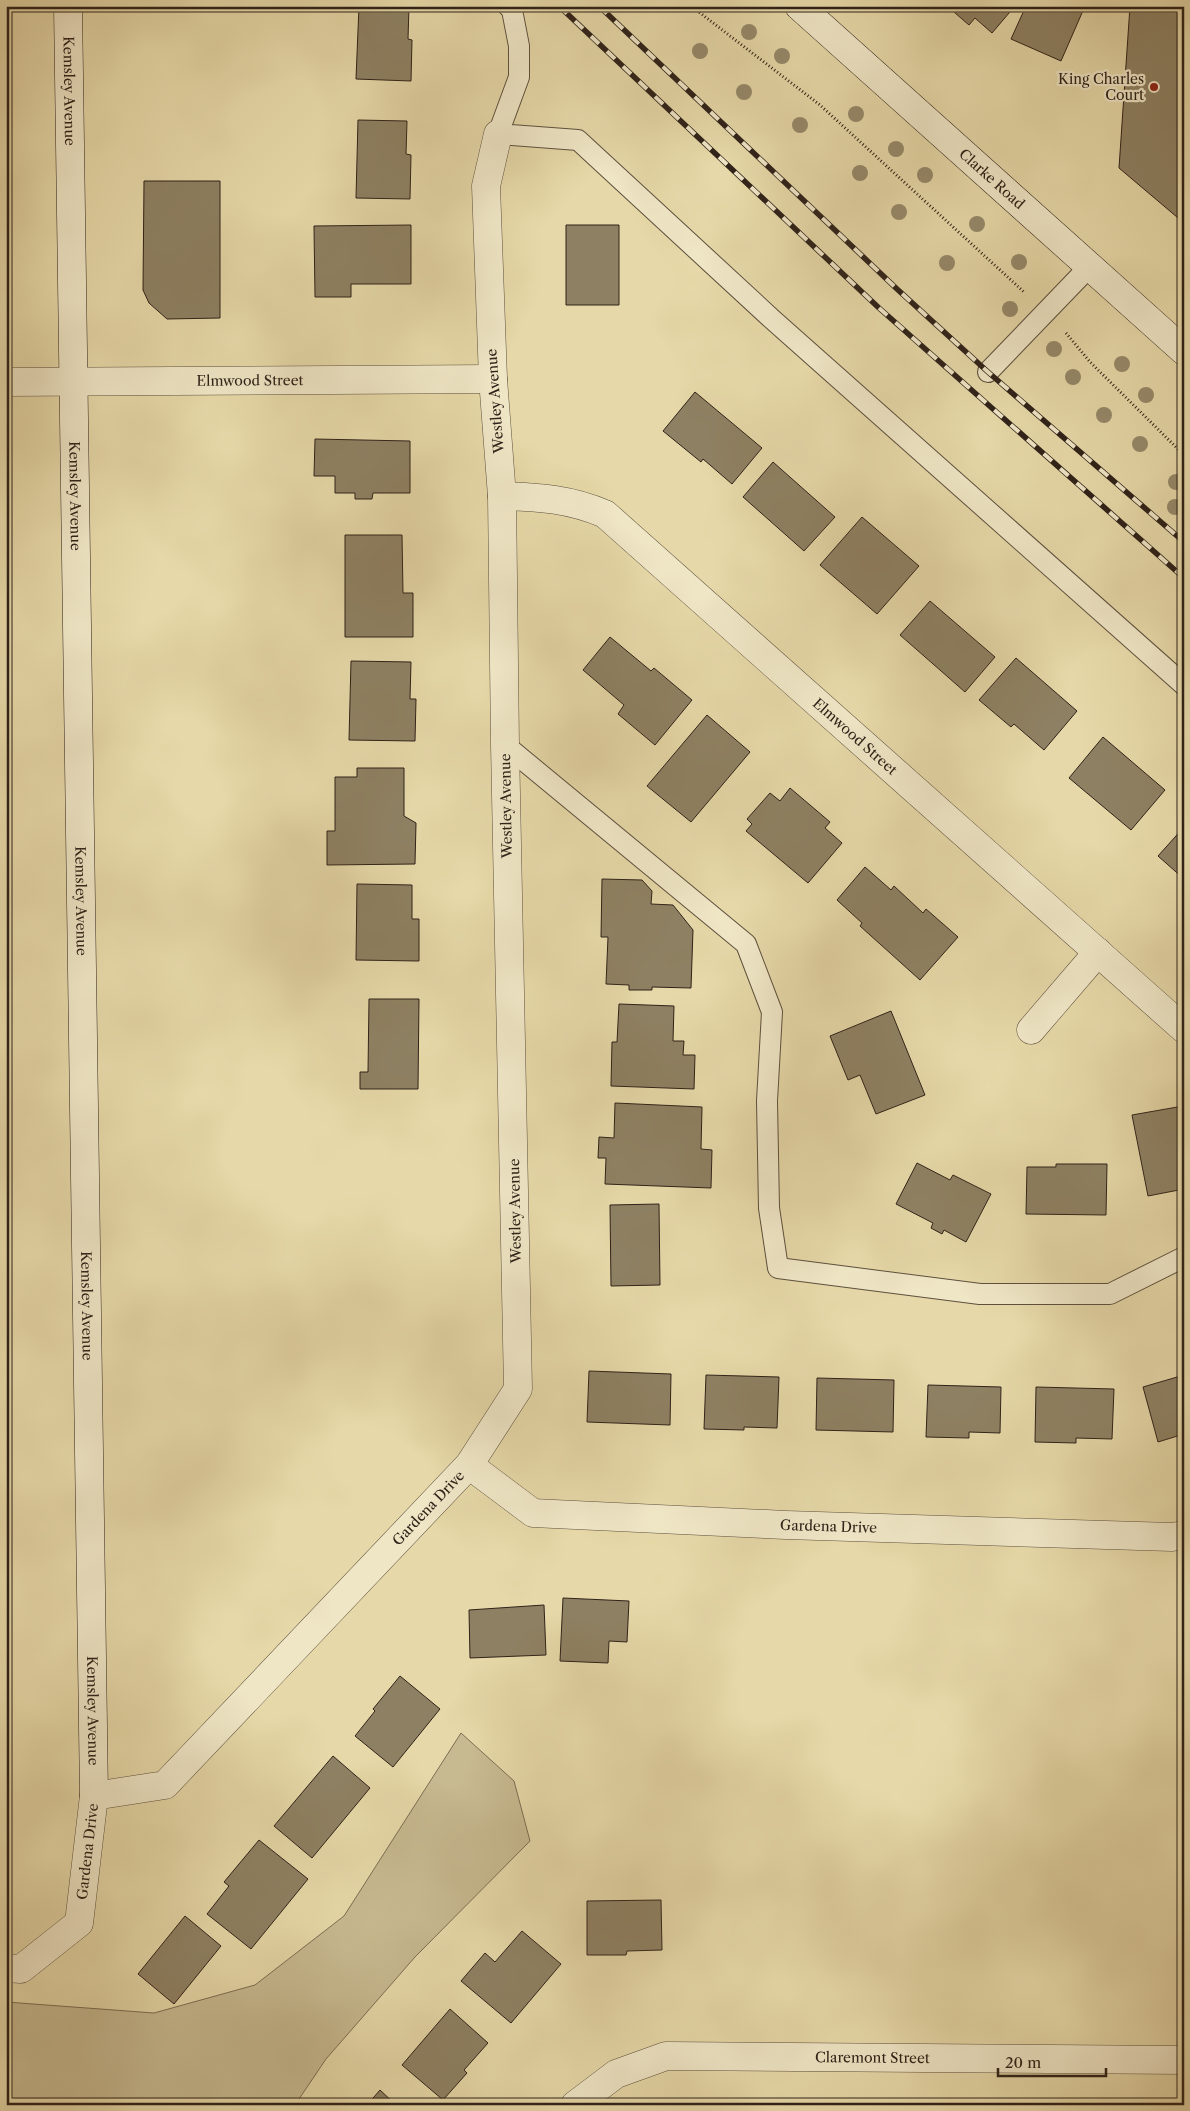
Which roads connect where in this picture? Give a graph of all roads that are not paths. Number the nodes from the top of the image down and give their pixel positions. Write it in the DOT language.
graph roads {
  1 [pos="68,6"];
  2 [pos="508,6"];
  3 [pos="799,6"];
  4 [pos="498,134"];
  5 [pos="1089,267"];
  6 [pos="1184,351"];
  7 [pos="988,372"];
  8 [pos="493,379"];
  9 [pos="6,382"];
  10 [pos="74,382"];
  11 [pos="502,496"];
  12 [pos="1184,685"];
  13 [pos="505,745"];
  14 [pos="1098,952"];
  15 [pos="1184,1028"];
  16 [pos="1032,1030"];
  17 [pos="1184,1257"];
  18 [pos="469,1465"];
  19 [pos="1184,1535"];
  20 [pos="94,1796"];
  21 [pos="6,1968"];
  22 [pos="1184,2060"];
  23 [pos="575,2105"];
  1 -- 10 [label="street, Kemsley Avenue"];
  2 -- 4 [label="lane"];
  3 -- 5 [label="street, Clarke Road"];
  4 -- 8 [label="street, Westley Avenue"];
  4 -- 12 [label="lane"];
  5 -- 6 [label="street, Clarke Road"];
  5 -- 7 [label="lane"];
  8 -- 10 [label="street, Elmwood Street"];
  8 -- 11 [label="street, Westley Avenue"];
  9 -- 10 [label="street, Elmwood Street"];
  10 -- 20 [label="street, Kemsley Avenue"];
  11 -- 13 [label="street, Westley Avenue"];
  11 -- 14 [label="street, Elmwood Street"];
  13 -- 17 [label="lane"];
  13 -- 18 [label="street, Westley Avenue"];
  14 -- 15 [label="street, Elmwood Street"];
  14 -- 16 [label="street"];
  18 -- 19 [label="street, Gardena Drive"];
  18 -- 20 [label="street, Gardena Drive"];
  20 -- 21 [label="street, Gardena Drive"];
  22 -- 23 [label="street, Claremont Street"];
}
